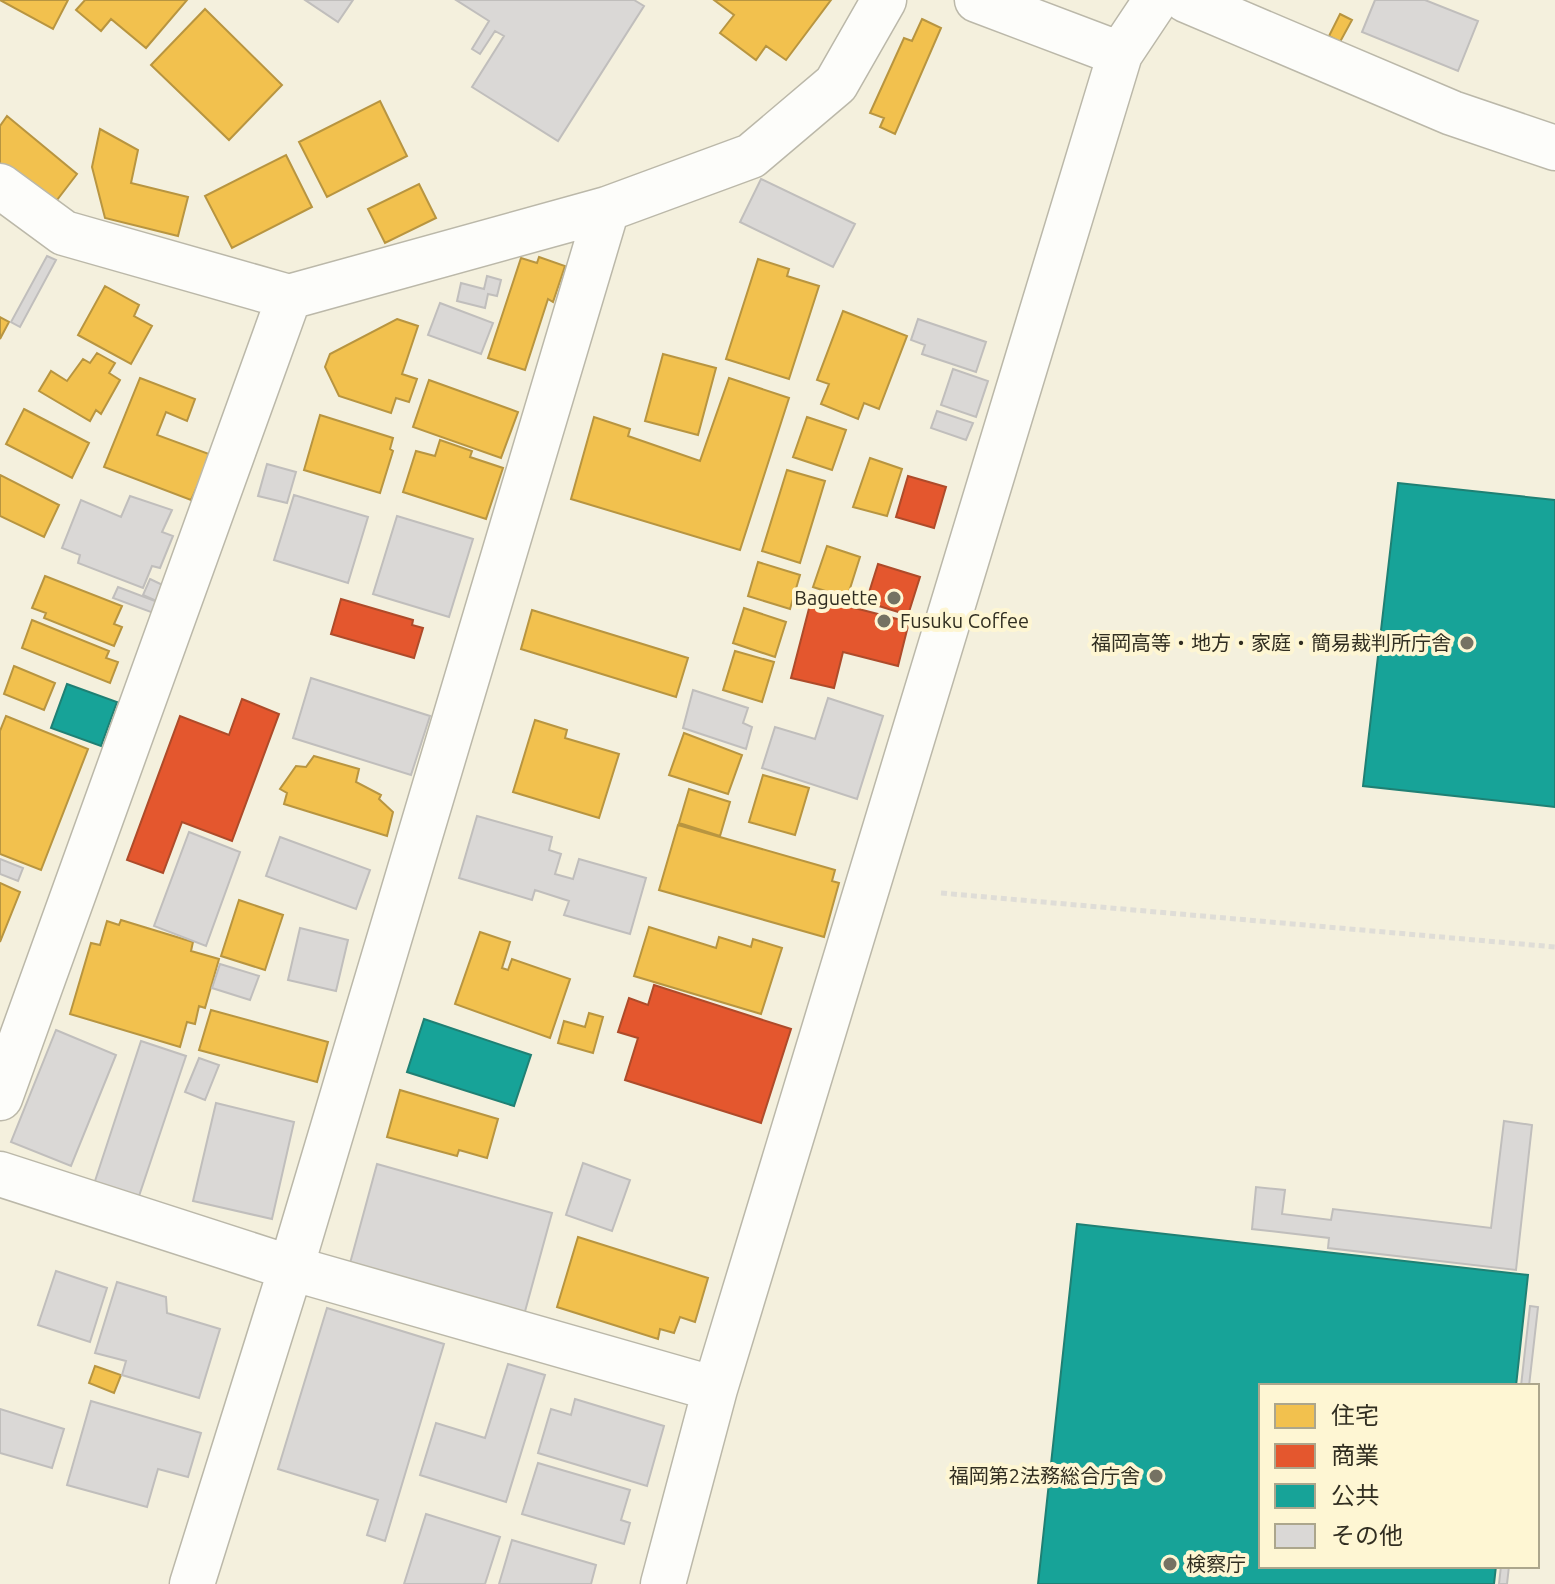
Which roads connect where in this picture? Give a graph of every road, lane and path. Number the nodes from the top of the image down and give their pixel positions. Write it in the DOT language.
graph roads {
  1 [pos="884,0"];
  2 [pos="977,0"];
  3 [pos="1156,0"];
  4 [pos="1186,0"];
  5 [pos="1120,54"];
  6 [pos="1555,148"];
  7 [pos="0,186"];
  8 [pos="607,209"];
  9 [pos="289,297"];
  10 [pos="941,893"];
  11 [pos="1555,947"];
  12 [pos="0,1098"];
  13 [pos="0,1174"];
  14 [pos="291,1268"];
  15 [pos="715,1389"];
  16 [pos="665,1579"];
  17 [pos="192,1584"];
  1 -- 8 [label="street"];
  2 -- 5 [label="street"];
  3 -- 5 [label="street"];
  4 -- 6 [label="street"];
  5 -- 15 [label="street"];
  7 -- 9 [label="street"];
  8 -- 9 [label="street"];
  8 -- 14 [label="street"];
  9 -- 12 [label="street"];
  10 -- 11 [label="path"];
  13 -- 14 [label="street"];
  14 -- 15 [label="street"];
  14 -- 17 [label="street"];
  15 -- 16 [label="street"];
}
